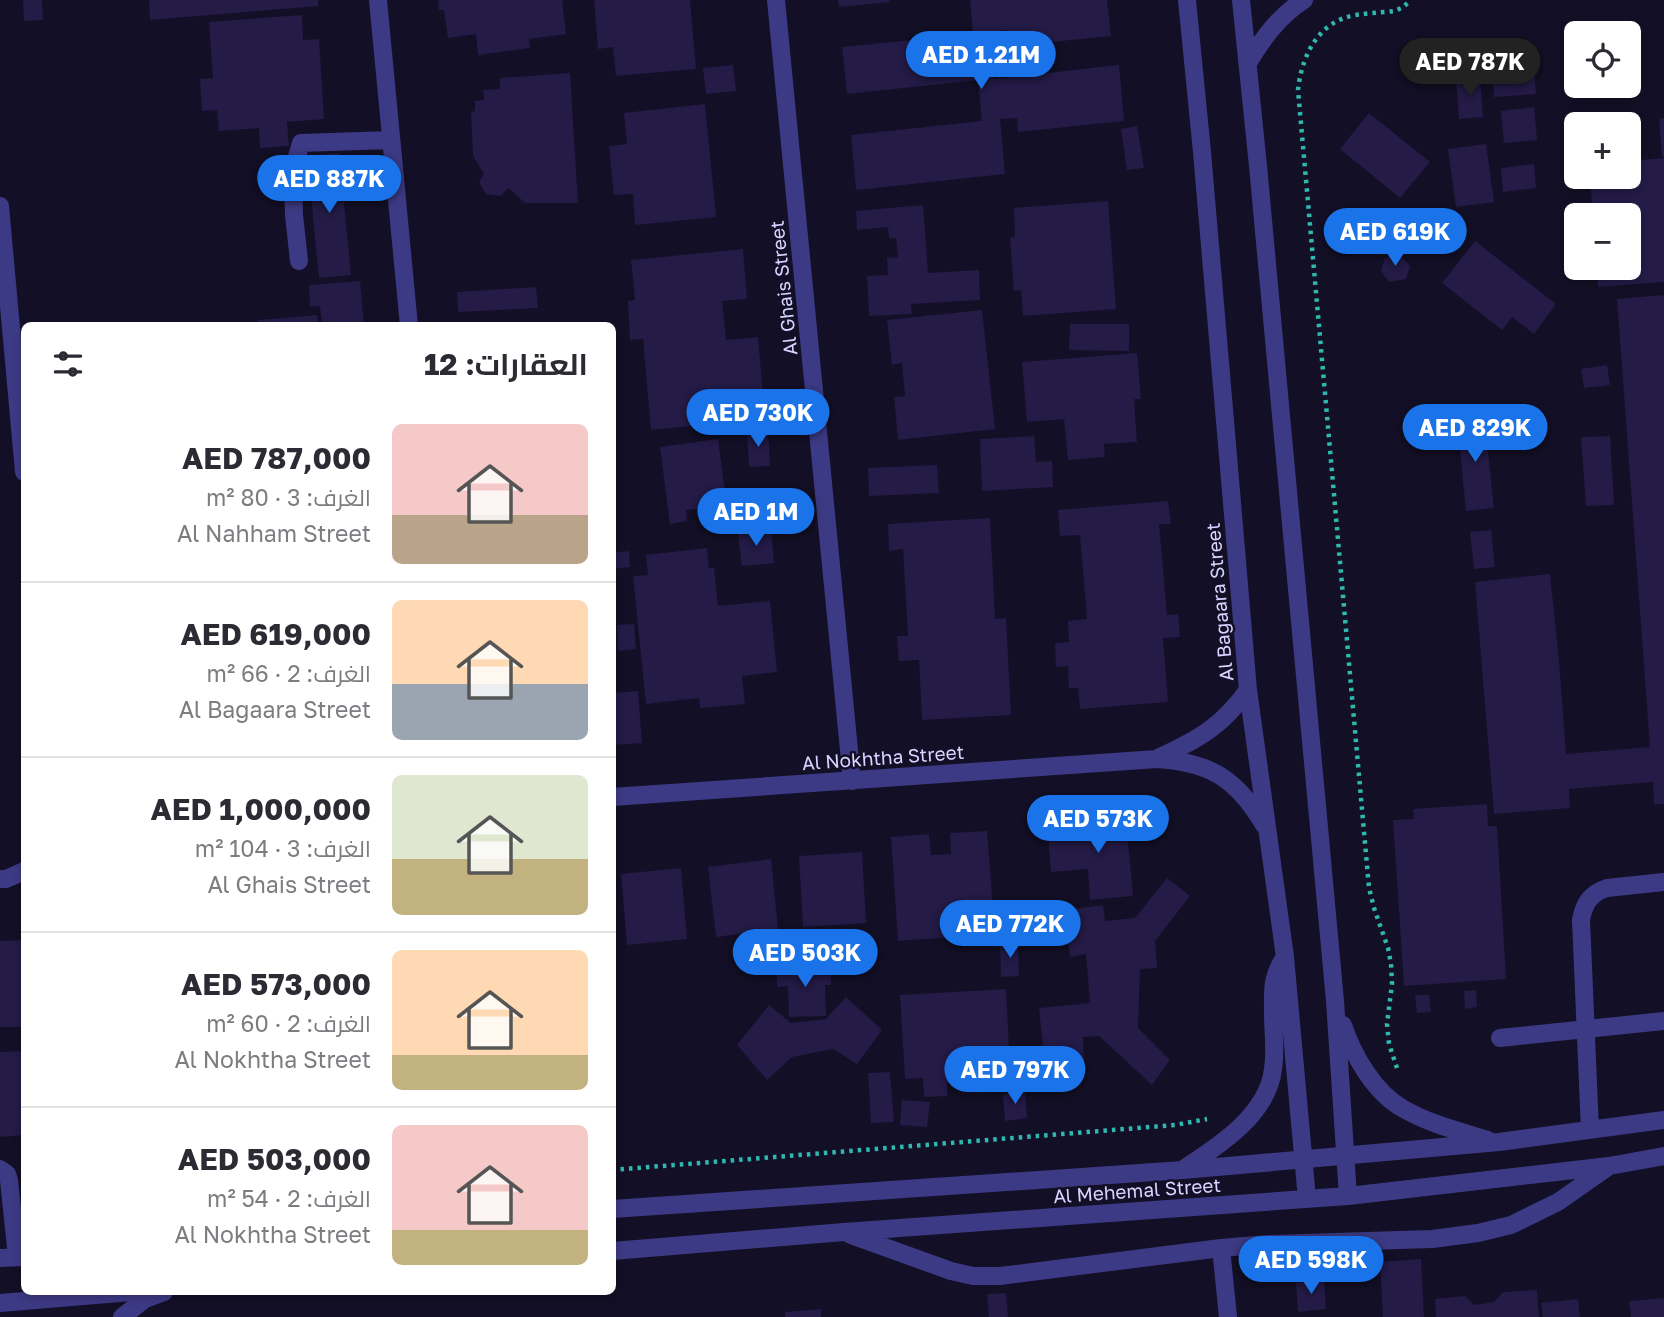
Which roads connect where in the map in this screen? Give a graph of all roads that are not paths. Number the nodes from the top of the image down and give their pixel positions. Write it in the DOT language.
graph roads {
  1 [pos="379,0"];
  2 [pos="776,0"];
  3 [pos="1187,0"];
  4 [pos="1241,0"];
  5 [pos="1304,0"];
  6 [pos="1248,63"];
  7 [pos="391,139"];
  8 [pos="0,206"];
  9 [pos="299,261"];
  10 [pos="409,322"];
  11 [pos="21,439"];
  12 [pos="1248,690"];
  13 [pos="1157,759"];
  14 [pos="852,781"];
  15 [pos="616,797"];
  16 [pos="1267,831"];
  17 [pos="21,872"];
  18 [pos="0,880"];
  19 [pos="1664,882"];
  20 [pos="1285,957"];
  21 [pos="1335,1001"];
  22 [pos="1664,1021"];
  23 [pos="1586,1029"];
  24 [pos="1500,1038"];
  25 [pos="1664,1120"];
  26 [pos="1590,1130"];
  27 [pos="1499,1142"];
  28 [pos="1346,1156"];
  29 [pos="1664,1156"];
  30 [pos="1304,1159"];
  31 [pos="1609,1166"];
  32 [pos="0,1169"];
  33 [pos="1183,1170"];
  34 [pos="1348,1196"];
  35 [pos="1307,1199"];
  36 [pos="616,1209"];
  37 [pos="844,1232"];
  38 [pos="1222,1248"];
  39 [pos="616,1251"];
  40 [pos="14,1257"];
  41 [pos="96,1295"];
  42 [pos="156,1295"];
  43 [pos="2,1303"];
  44 [pos="22,1317"];
  45 [pos="122,1317"];
  46 [pos="1228,1317"];
  1 -- 7 [label="street"];
  2 -- 14 [label="street, Al Ghais Street"];
  3 -- 12 [label="street, Al Bagaara Street"];
  4 -- 6 [label="street"];
  5 -- 6 [label="street"];
  6 -- 21 [label="street"];
  7 -- 9 [label="street"];
  7 -- 10 [label="street"];
  8 -- 11 [label="street"];
  12 -- 13 [label="street, Al Nokhtha Street"];
  12 -- 16 [label="street, Al Bagaara Street"];
  13 -- 14 [label="street, Al Nokhtha Street"];
  13 -- 16 [label="street, Al Nokhtha Street"];
  14 -- 15 [label="street, Al Nokhtha Street"];
  16 -- 20 [label="street, Al Bagaara Street"];
  17 -- 18 [label="street"];
  19 -- 23 [label="street"];
  20 -- 30 [label="street, Al Bagaara Street"];
  20 -- 33 [label="street"];
  21 -- 27 [label="street"];
  21 -- 28 [label="street"];
  22 -- 23 [label="street"];
  23 -- 24 [label="street"];
  23 -- 26 [label="street"];
  25 -- 26 [label="street, Al Mehemal Street"];
  26 -- 27 [label="street, Al Mehemal Street"];
  27 -- 28 [label="street, Al Mehemal Street"];
  28 -- 30 [label="street, Al Mehemal Street"];
  28 -- 34 [label="street"];
  29 -- 31 [label="street, Al Mehemal Street"];
  30 -- 33 [label="street, Al Mehemal Street"];
  30 -- 35 [label="street, Al Bagaara Street"];
  31 -- 34 [label="street, Al Mehemal Street"];
  31 -- 38 [label="street"];
  32 -- 40 [label="street"];
  33 -- 36 [label="street, Al Mehemal Street"];
  34 -- 35 [label="street, Al Mehemal Street"];
  35 -- 37 [label="street, Al Mehemal Street"];
  37 -- 38 [label="street"];
  37 -- 39 [label="street, Al Mehemal Street"];
  38 -- 46 [label="street"];
  41 -- 43 [label="street"];
  42 -- 45 [label="street"];
  43 -- 44 [label="street"];
}
